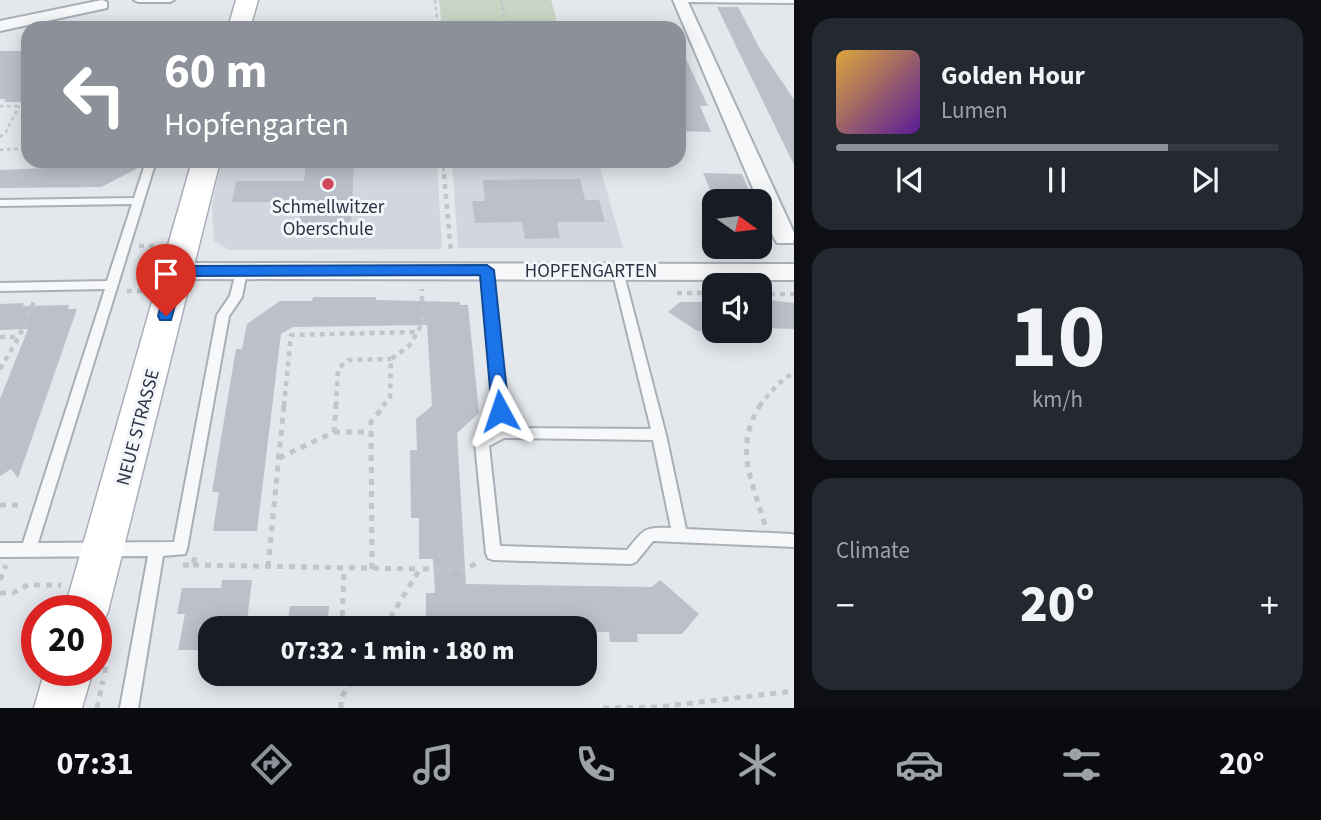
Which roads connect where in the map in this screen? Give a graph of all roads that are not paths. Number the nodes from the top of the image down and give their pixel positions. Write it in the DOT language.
graph roads {
  1 [pos="30,0"];
  2 [pos="138,0"];
  3 [pos="170,0"];
  4 [pos="247,0"];
  5 [pos="680,0"];
  6 [pos="794,2"];
  7 [pos="102,5"];
  8 [pos="21,21"];
  9 [pos="22,21"];
  10 [pos="241,21"];
  11 [pos="17,22"];
  12 [pos="0,26"];
  13 [pos="149,168"];
  14 [pos="204,168"];
  15 [pos="138,201"];
  16 [pos="0,203"];
  17 [pos="785,238"];
  18 [pos="487,270"];
  19 [pos="618,270"];
  20 [pos="177,271"];
  21 [pos="242,271"];
  22 [pos="794,272"];
  23 [pos="112,285"];
  24 [pos="0,287"];
  25 [pos="502,433"];
  26 [pos="659,435"];
  27 [pos="680,534"];
  28 [pos="791,541"];
  29 [pos="158,549"];
  30 [pos="28,550"];
  31 [pos="0,551"];
  32 [pos="95,581"];
  33 [pos="64,686"];
  34 [pos="58,708"];
  35 [pos="129,708"];
  1 -- 11 [label="street"];
  2 -- 3 [label="lane"];
  4 -- 10 [label="street"];
  5 -- 6 [label="lane"];
  5 -- 17 [label="street"];
  7 -- 9 [label="street"];
  8 -- 11 [label="street"];
  11 -- 12 [label="street"];
  13 -- 15 [label="lane"];
  14 -- 20 [label="street, NEUE STRASSE"];
  15 -- 16 [label="lane"];
  15 -- 23 [label="lane"];
  18 -- 19 [label="street, HOPFENGARTEN"];
  18 -- 21 [label="street, HOPFENGARTEN"];
  18 -- 25 [label="lane"];
  19 -- 22 [label="street, HOPFENGARTEN"];
  19 -- 26 [label="lane"];
  20 -- 21 [label="street, HOPFENGARTEN"];
  20 -- 32 [label="street, NEUE STRASSE"];
  21 -- 29 [label="lane"];
  23 -- 24 [label="lane"];
  23 -- 30 [label="lane"];
  25 -- 26 [label="lane"];
  25 -- 27 [label="lane"];
  26 -- 27 [label="lane"];
  27 -- 28 [label="lane"];
  29 -- 32 [label="lane"];
  29 -- 35 [label="lane"];
  30 -- 31 [label="lane"];
  30 -- 32 [label="lane"];
  33 -- 34 [label="street"];
}
